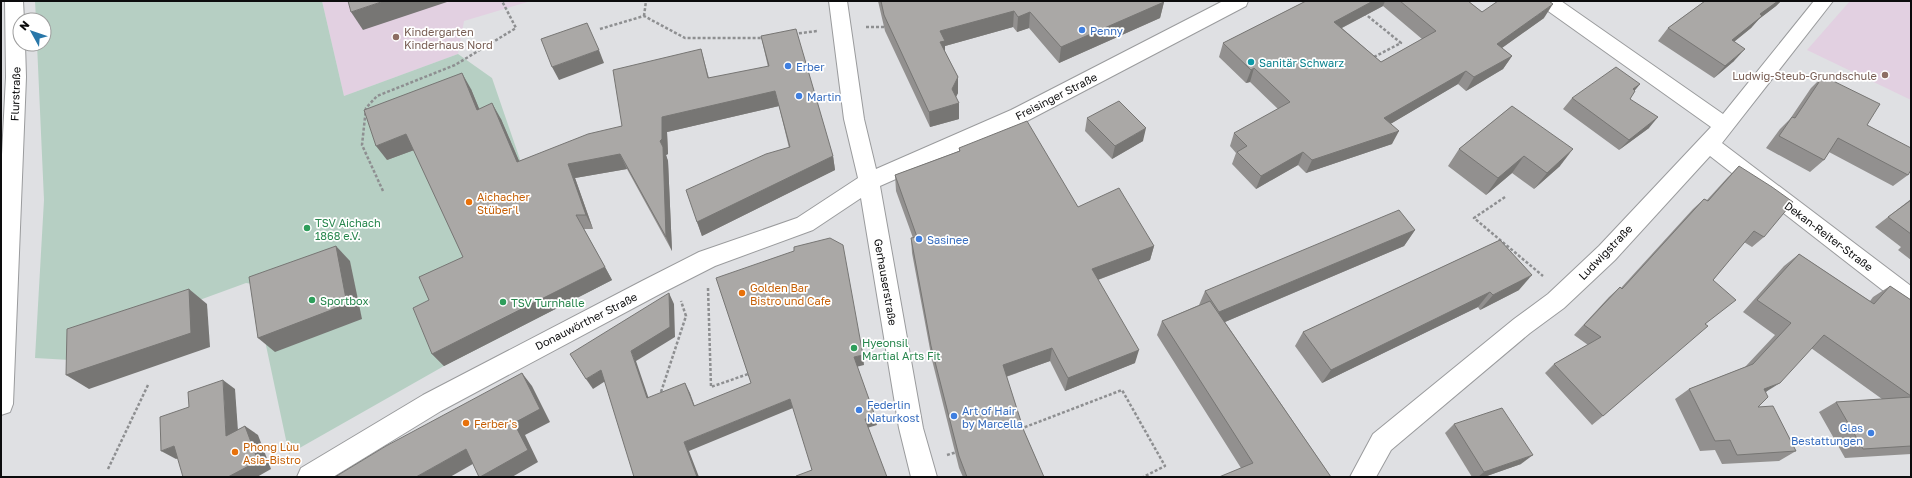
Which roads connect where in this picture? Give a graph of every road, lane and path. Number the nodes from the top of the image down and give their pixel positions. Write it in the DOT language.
graph roads {
  1 [pos="14,1"];
  2 [pos="502,1"];
  3 [pos="646,1"];
  4 [pos="838,1"];
  5 [pos="1239,1"];
  6 [pos="1548,1"];
  7 [pos="1824,1"];
  8 [pos="1361,10"];
  9 [pos="644,16"];
  10 [pos="893,26"];
  11 [pos="600,29"];
  12 [pos="842,29"];
  13 [pos="788,35"];
  14 [pos="764,38"];
  15 [pos="1367,60"];
  16 [pos="1725,126"];
  17 [pos="1709,144"];
  18 [pos="869,182"];
  19 [pos="5,190"];
  20 [pos="383,191"];
  21 [pos="1505,197"];
  22 [pos="707,259"];
  23 [pos="674,276"];
  24 [pos="1563,294"];
  25 [pos="1911,299"];
  26 [pos="753,372"];
  27 [pos="148,384"];
  28 [pos="661,392"];
  29 [pos="1,404"];
  30 [pos="1013,431"];
  31 [pos="963,449"];
  32 [pos="108,469"];
  33 [pos="922,471"];
  34 [pos="310,477"];
  35 [pos="1143,477"];
  36 [pos="1363,477"];
  1 -- 19 [label="street, Flurstraße"];
  2 -- 20 [label="path"];
  3 -- 9 [label="path"];
  4 -- 12 [label="street, Gerhauserstraße"];
  5 -- 18 [label="street, Freisinger Straße"];
  6 -- 16 [label="street"];
  7 -- 16 [label="street, Ludwigstraße"];
  8 -- 15 [label="path"];
  9 -- 11 [label="path"];
  9 -- 14 [label="path"];
  10 -- 12 [label="path"];
  12 -- 13 [label="path"];
  12 -- 18 [label="street, Gerhauserstraße"];
  16 -- 17 [label="street, Ludwigstraße"];
  17 -- 24 [label="street, Ludwigstraße"];
  17 -- 25 [label="street, Dekan-Reiter-Straße"];
  18 -- 22 [label="street, Donauwörther Straße"];
  18 -- 33 [label="street, Gerhauserstraße"];
  19 -- 29 [label="street, Flurstraße"];
  21 -- 24 [label="path"];
  22 -- 23 [label="street, Donauwörther Straße"];
  22 -- 26 [label="path"];
  23 -- 28 [label="path"];
  23 -- 34 [label="street, Donauwörther Straße"];
  24 -- 36 [label="street, Ludwigstraße"];
  27 -- 32 [label="path"];
  30 -- 35 [label="path"];
  31 -- 33 [label="path"];
}
